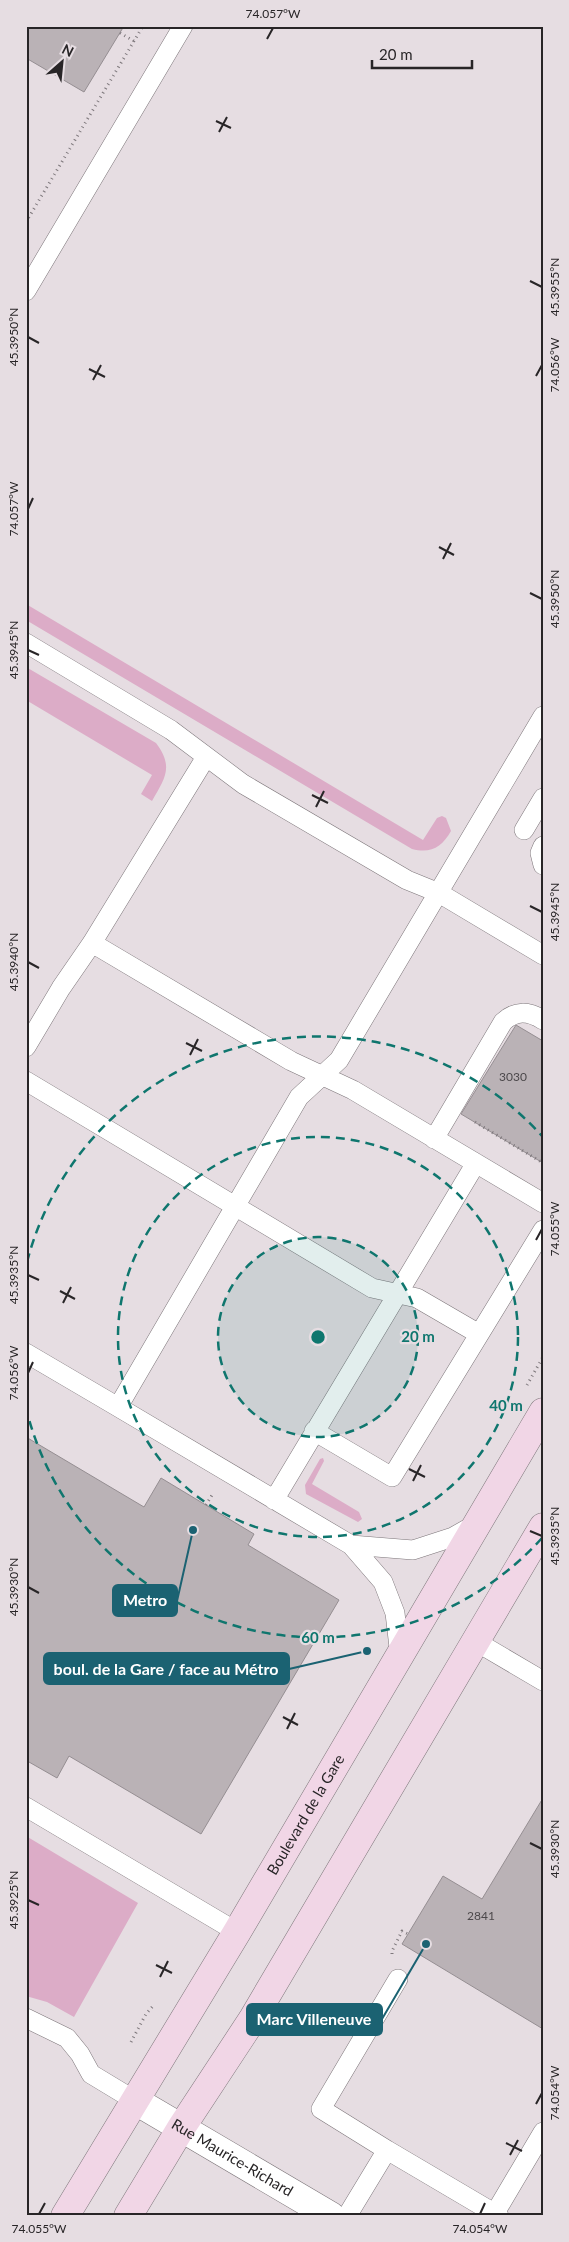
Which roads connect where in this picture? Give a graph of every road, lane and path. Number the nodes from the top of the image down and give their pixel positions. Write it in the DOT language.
graph roads {
  1 [pos="143,26"];
  2 [pos="183,26"];
  3 [pos="120,33"];
  4 [pos="134,41"];
  5 [pos="26,222"];
  6 [pos="26,291"];
  7 [pos="26,642"];
  8 [pos="543,716"];
  9 [pos="206,757"];
  10 [pos="543,798"];
  11 [pos="524,830"];
  12 [pos="543,846"];
  13 [pos="543,865"];
  14 [pos="439,893"];
  15 [pos="92,943"];
  16 [pos="543,955"];
  17 [pos="543,1020"];
  18 [pos="26,1047"];
  19 [pos="322,1076"];
  20 [pos="26,1082"];
  21 [pos="469,1118"];
  22 [pos="434,1139"];
  23 [pos="476,1163"];
  24 [pos="543,1163"];
  25 [pos="543,1203"];
  26 [pos="236,1207"];
  27 [pos="543,1230"];
  28 [pos="397,1294"];
  29 [pos="479,1334"];
  30 [pos="30,1362"];
  31 [pos="118,1407"];
  32 [pos="543,1412"];
  33 [pos="314,1431"];
  34 [pos="212,1495"];
  35 [pos="274,1500"];
  36 [pos="206,1505"];
  37 [pos="476,1524"];
  38 [pos="543,1527"];
  39 [pos="351,1545"];
  40 [pos="475,1641"];
  41 [pos="400,1656"];
  42 [pos="543,1681"];
  43 [pos="26,1808"];
  44 [pos="237,1932"];
  45 [pos="408,1934"];
  46 [pos="392,1951"];
  47 [pos="398,1979"];
  48 [pos="26,2018"];
  49 [pos="134,2100"];
  50 [pos="182,2128"];
  51 [pos="543,2132"];
  52 [pos="387,2150"];
  53 [pos="497,2214"];
  54 [pos="65,2216"];
  55 [pos="128,2216"];
  56 [pos="331,2216"];
  57 [pos="347,2216"];
  1 -- 4 [label="path"];
  2 -- 6 [label="lane"];
  3 -- 4 [label="path"];
  4 -- 5 [label="path"];
  7 -- 9 [label="lane"];
  8 -- 14 [label="lane"];
  9 -- 14 [label="lane"];
  9 -- 15 [label="lane"];
  10 -- 11 [label="lane"];
  12 -- 13 [label="lane"];
  14 -- 16 [label="lane"];
  14 -- 19 [label="lane"];
  15 -- 18 [label="lane"];
  15 -- 19 [label="lane"];
  17 -- 22 [label="lane"];
  19 -- 22 [label="lane"];
  19 -- 26 [label="lane"];
  20 -- 26 [label="lane"];
  21 -- 24 [label="path"];
  22 -- 23 [label="lane"];
  23 -- 25 [label="lane"];
  23 -- 28 [label="lane"];
  26 -- 28 [label="lane"];
  26 -- 31 [label="lane"];
  27 -- 29 [label="lane"];
  28 -- 29 [label="lane"];
  28 -- 33 [label="lane"];
  29 -- 33 [label="lane"];
  30 -- 31 [label="lane"];
  31 -- 35 [label="lane"];
  32 -- 37 [label="main road, Boulevard de la Gare"];
  33 -- 35 [label="lane"];
  34 -- 36 [label="path"];
  35 -- 39 [label="lane"];
  37 -- 39 [label="lane"];
  37 -- 41 [label="main road, Boulevard de la Gare"];
  38 -- 40 [label="main road"];
  39 -- 41 [label="lane"];
  40 -- 42 [label="lane"];
  40 -- 50 [label="main road"];
  41 -- 44 [label="main road, Boulevard de la Gare"];
  43 -- 44 [label="lane"];
  44 -- 49 [label="main road, Boulevard de la Gare"];
  45 -- 46 [label="path"];
  47 -- 52 [label="lane"];
  48 -- 49 [label="lane"];
  49 -- 50 [label="street, Rue Maurice-Richard"];
  49 -- 54 [label="main road, Boulevard de la Gare"];
  50 -- 55 [label="main road"];
  50 -- 56 [label="street, Rue Maurice-Richard"];
  51 -- 53 [label="lane"];
  52 -- 53 [label="lane"];
  52 -- 57 [label="lane"];
}
